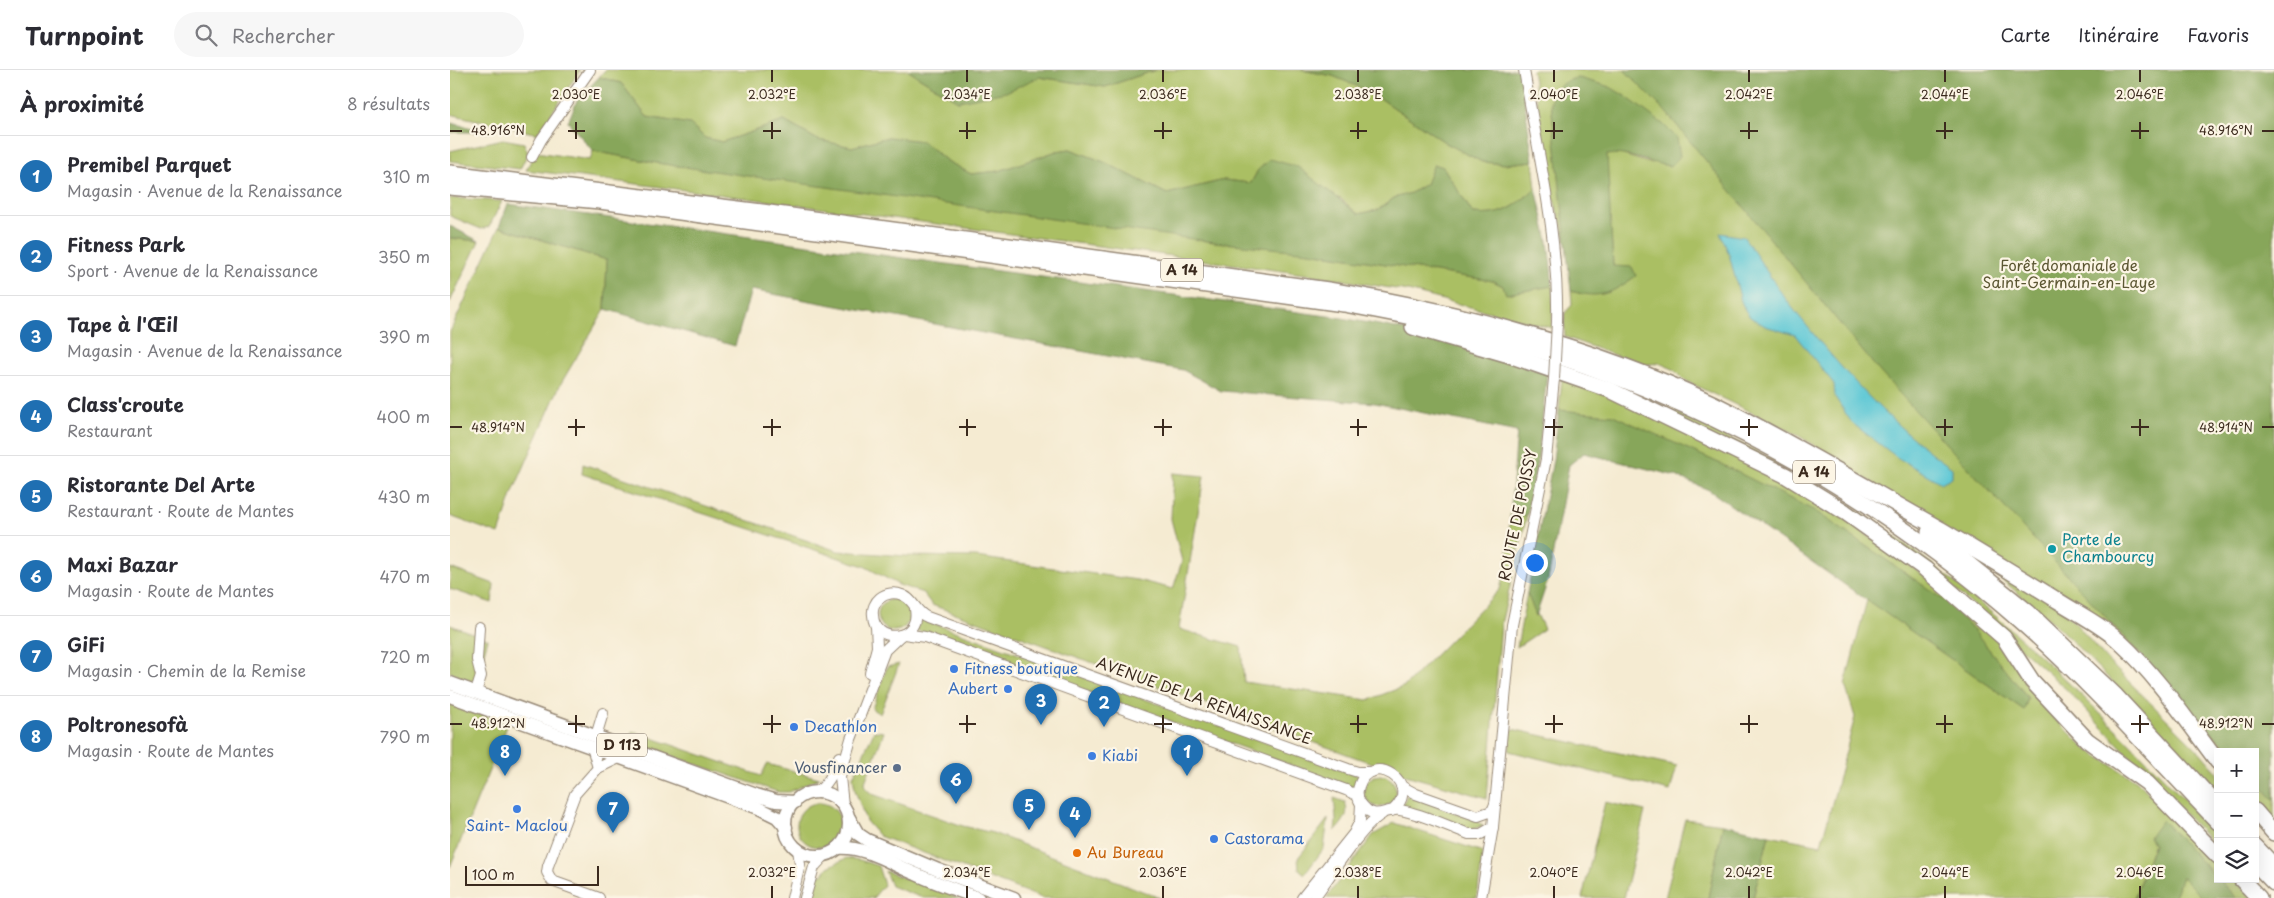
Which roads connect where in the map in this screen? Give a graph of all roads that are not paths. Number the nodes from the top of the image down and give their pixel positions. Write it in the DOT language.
graph roads {
  1 [pos="590,70"];
  2 [pos="1524,70"];
  3 [pos="532,156"];
  4 [pos="450,173"];
  5 [pos="450,187"];
  6 [pos="1310,299"];
  7 [pos="1878,494"];
  8 [pos="915,609"];
  9 [pos="875,625"];
  10 [pos="479,626"];
  11 [pos="903,634"];
  12 [pos="450,682"];
  13 [pos="476,692"];
  14 [pos="452,697"];
  15 [pos="603,713"];
  16 [pos="594,741"];
  17 [pos="621,757"];
  18 [pos="2214,757"];
  19 [pos="598,768"];
  20 [pos="1372,772"];
  21 [pos="1401,786"];
  22 [pos="813,793"];
  23 [pos="1360,800"];
  24 [pos="795,802"];
  25 [pos="2214,802"];
  26 [pos="1496,803"];
  27 [pos="843,805"];
  28 [pos="1387,813"];
  29 [pos="2259,815"];
  30 [pos="848,818"];
  31 [pos="2214,818"];
  32 [pos="1493,826"];
  33 [pos="786,827"];
  34 [pos="2274,833"];
  35 [pos="838,848"];
  36 [pos="798,849"];
  37 [pos="2259,850"];
  38 [pos="2214,852"];
  39 [pos="825,855"];
  40 [pos="2274,866"];
  41 [pos="2259,867"];
  42 [pos="2245,883"];
  43 [pos="2274,883"];
  44 [pos="599,898"];
  45 [pos="792,898"];
  46 [pos="805,898"];
  47 [pos="978,898"];
  48 [pos="1014,898"];
  49 [pos="1302,898"];
  50 [pos="1314,898"];
  51 [pos="1481,898"];
  52 [pos="2259,898"];
  1 -- 3 [label="street"];
  2 -- 26 [label="street, ROUTE DE POISSY, bridge"];
  4 -- 7 [label="highway, A 14"];
  5 -- 6 [label="highway, A 14"];
  6 -- 31 [label="highway, A 14"];
  6 -- 38 [label="highway"];
  7 -- 18 [label="highway"];
  7 -- 25 [label="highway, A 14"];
  8 -- 9 [label="street"];
  8 -- 11 [label="street"];
  8 -- 20 [label="street, AVENUE DE LA RENAISSANCE"];
  9 -- 11 [label="street"];
  9 -- 22 [label="street"];
  10 -- 13 [label="street"];
  11 -- 23 [label="street"];
  11 -- 27 [label="street"];
  12 -- 13 [label="main road, D 113"];
  13 -- 16 [label="main road, D 113"];
  14 -- 16 [label="main road, D 113"];
  15 -- 16 [label="street"];
  16 -- 17 [label="main road, D 113"];
  16 -- 19 [label="street"];
  16 -- 24 [label="main road, D 113"];
  17 -- 19 [label="street"];
  17 -- 33 [label="main road, D 113"];
  19 -- 44 [label="street"];
  20 -- 21 [label="street"];
  20 -- 23 [label="street"];
  21 -- 26 [label="street"];
  21 -- 28 [label="street"];
  22 -- 24 [label="main road"];
  22 -- 27 [label="main road"];
  23 -- 28 [label="street"];
  23 -- 49 [label="street"];
  24 -- 33 [label="main road"];
  26 -- 32 [label="street, ROUTE DE POISSY"];
  27 -- 30 [label="main road"];
  28 -- 32 [label="street"];
  28 -- 50 [label="street"];
  29 -- 34 [label="highway"];
  30 -- 35 [label="main road"];
  30 -- 48 [label="main road"];
  32 -- 51 [label="street, ROUTE DE POISSY"];
  33 -- 36 [label="main road"];
  35 -- 39 [label="main road"];
  35 -- 47 [label="main road"];
  36 -- 39 [label="main road"];
  36 -- 45 [label="street"];
  37 -- 40 [label="highway"];
  39 -- 46 [label="street"];
  41 -- 43 [label="highway"];
  42 -- 52 [label="highway"];
}
